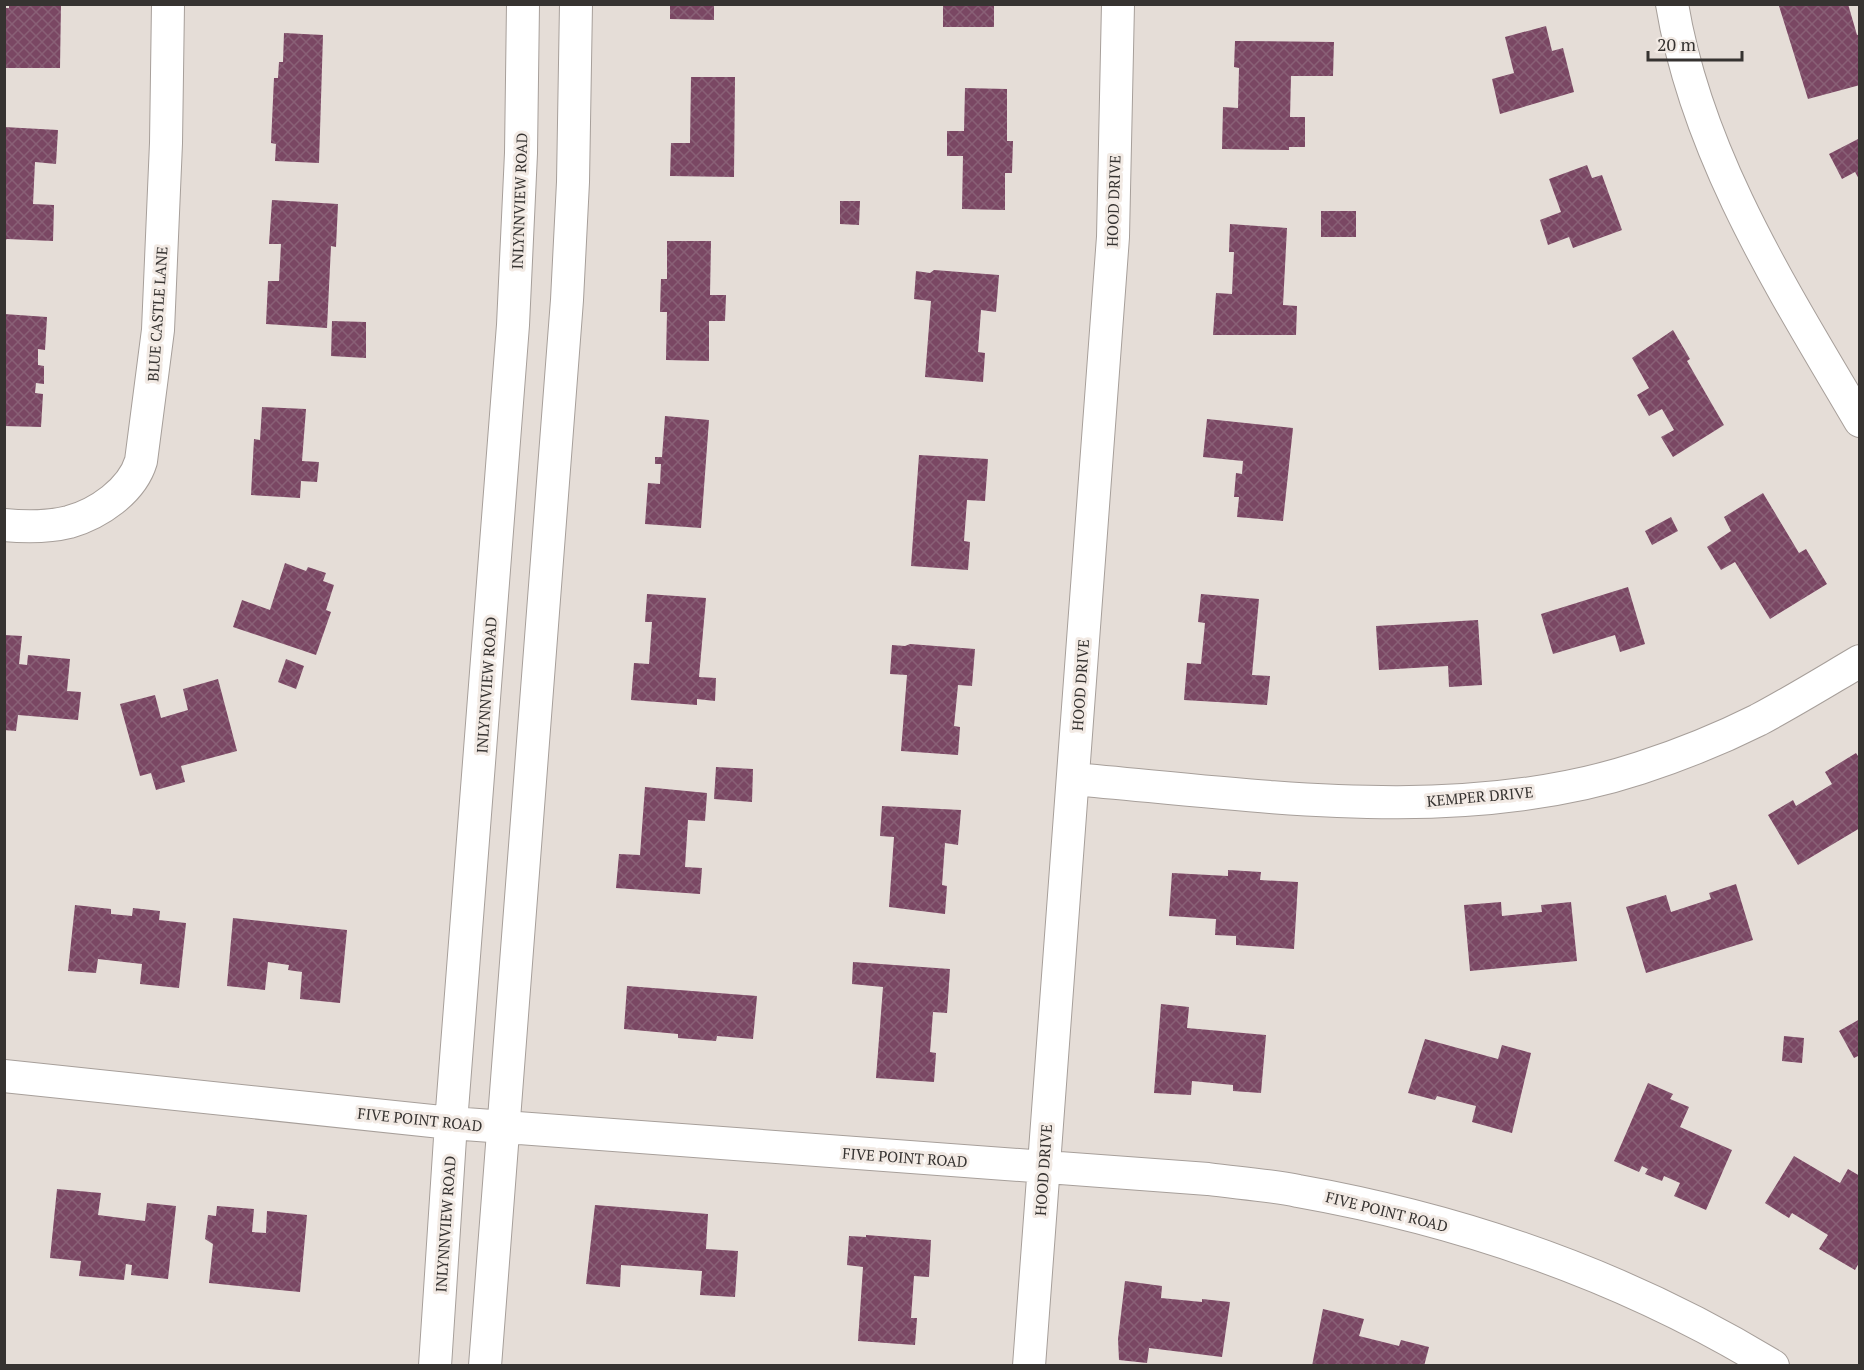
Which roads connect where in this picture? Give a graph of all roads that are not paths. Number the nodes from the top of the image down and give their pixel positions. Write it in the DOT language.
graph roads {
  1 [pos="168,4"];
  2 [pos="523,4"];
  3 [pos="576,4"];
  4 [pos="1118,4"];
  5 [pos="1671,4"];
  6 [pos="1860,421"];
  7 [pos="4,525"];
  8 [pos="1860,661"];
  9 [pos="1073,779"];
  10 [pos="4,1076"];
  11 [pos="451,1123"];
  12 [pos="504,1127"];
  13 [pos="1043,1167"];
  14 [pos="435,1365"];
  15 [pos="485,1365"];
  16 [pos="1029,1365"];
  17 [pos="1773,1365"];
  1 -- 7 [label="street, BLUE CASTLE LANE"];
  2 -- 11 [label="street, INLYNNVIEW ROAD"];
  3 -- 12 [label="street"];
  4 -- 9 [label="street, HOOD DRIVE"];
  5 -- 6 [label="street"];
  8 -- 9 [label="street, KEMPER DRIVE"];
  9 -- 13 [label="street, HOOD DRIVE"];
  10 -- 11 [label="street, FIVE POINT ROAD"];
  11 -- 12 [label="street, FIVE POINT ROAD"];
  11 -- 14 [label="street, INLYNNVIEW ROAD"];
  12 -- 13 [label="street, FIVE POINT ROAD"];
  12 -- 15 [label="street"];
  13 -- 16 [label="street, HOOD DRIVE"];
  13 -- 17 [label="street, FIVE POINT ROAD"];
}
